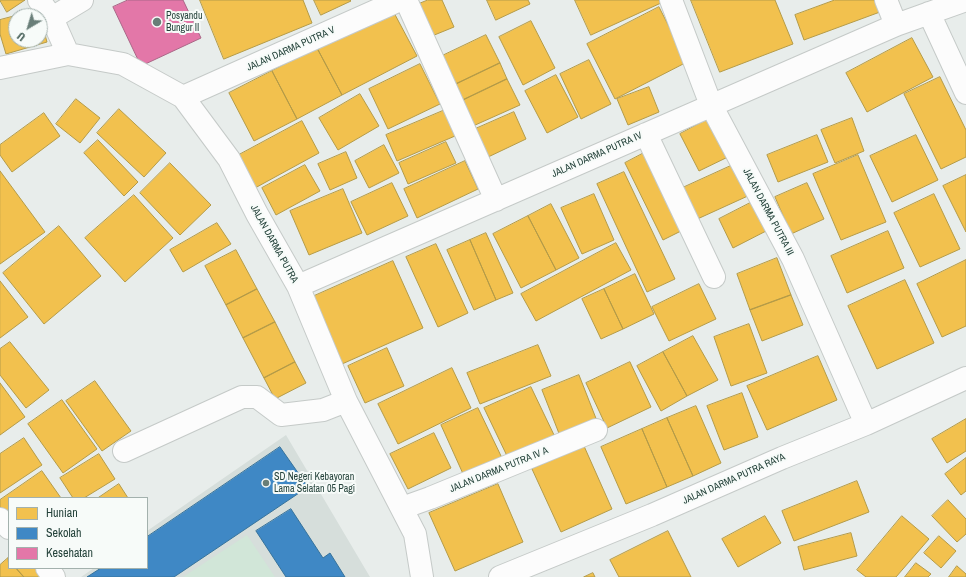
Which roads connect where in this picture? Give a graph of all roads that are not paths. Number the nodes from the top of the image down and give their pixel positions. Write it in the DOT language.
graph roads {
  1 [pos="39,0"];
  2 [pos="82,0"];
  3 [pos="400,0"];
  4 [pos="406,0"];
  5 [pos="671,0"];
  6 [pos="886,0"];
  7 [pos="966,0"];
  8 [pos="929,13"];
  9 [pos="52,18"];
  10 [pos="896,25"];
  11 [pos="68,54"];
  12 [pos="0,68"];
  13 [pos="966,93"];
  14 [pos="183,97"];
  15 [pos="711,105"];
  16 [pos="646,134"];
  17 [pos="496,200"];
  18 [pos="714,277"];
  19 [pos="298,286"];
  20 [pos="966,378"];
  21 [pos="346,401"];
  22 [pos="866,424"];
  23 [pos="596,430"];
  24 [pos="124,451"];
  25 [pos="402,508"];
  26 [pos="0,519"];
  27 [pos="8,527"];
  28 [pos="47,569"];
  29 [pos="417,575"];
  30 [pos="54,577"];
  31 [pos="500,577"];
  1 -- 9 [label="street"];
  2 -- 9 [label="street"];
  3 -- 14 [label="street, JALAN DARMA PUTRA V"];
  4 -- 17 [label="street"];
  5 -- 15 [label="street, JALAN DARMA PUTRA III"];
  6 -- 10 [label="street"];
  7 -- 8 [label="street, JALAN DARMA PUTRA IV"];
  8 -- 10 [label="street, JALAN DARMA PUTRA IV"];
  8 -- 13 [label="street"];
  9 -- 11 [label="street"];
  10 -- 15 [label="street, JALAN DARMA PUTRA IV"];
  11 -- 12 [label="street, JALAN DARMA PUTRA"];
  11 -- 14 [label="street, JALAN DARMA PUTRA"];
  14 -- 19 [label="street, JALAN DARMA PUTRA"];
  15 -- 16 [label="street, JALAN DARMA PUTRA IV"];
  15 -- 22 [label="street, JALAN DARMA PUTRA III"];
  16 -- 17 [label="street, JALAN DARMA PUTRA IV"];
  16 -- 18 [label="street"];
  17 -- 19 [label="street, JALAN DARMA PUTRA IV"];
  19 -- 21 [label="street, JALAN DARMA PUTRA"];
  20 -- 22 [label="street, JALAN DARMA PUTRA RAYA"];
  21 -- 24 [label="street"];
  21 -- 25 [label="street, JALAN DARMA PUTRA"];
  22 -- 31 [label="street, JALAN DARMA PUTRA RAYA"];
  23 -- 25 [label="street, JALAN DARMA PUTRA IV A"];
  25 -- 29 [label="street, JALAN DARMA PUTRA"];
  26 -- 27 [label="street"];
  28 -- 30 [label="street"];
}
